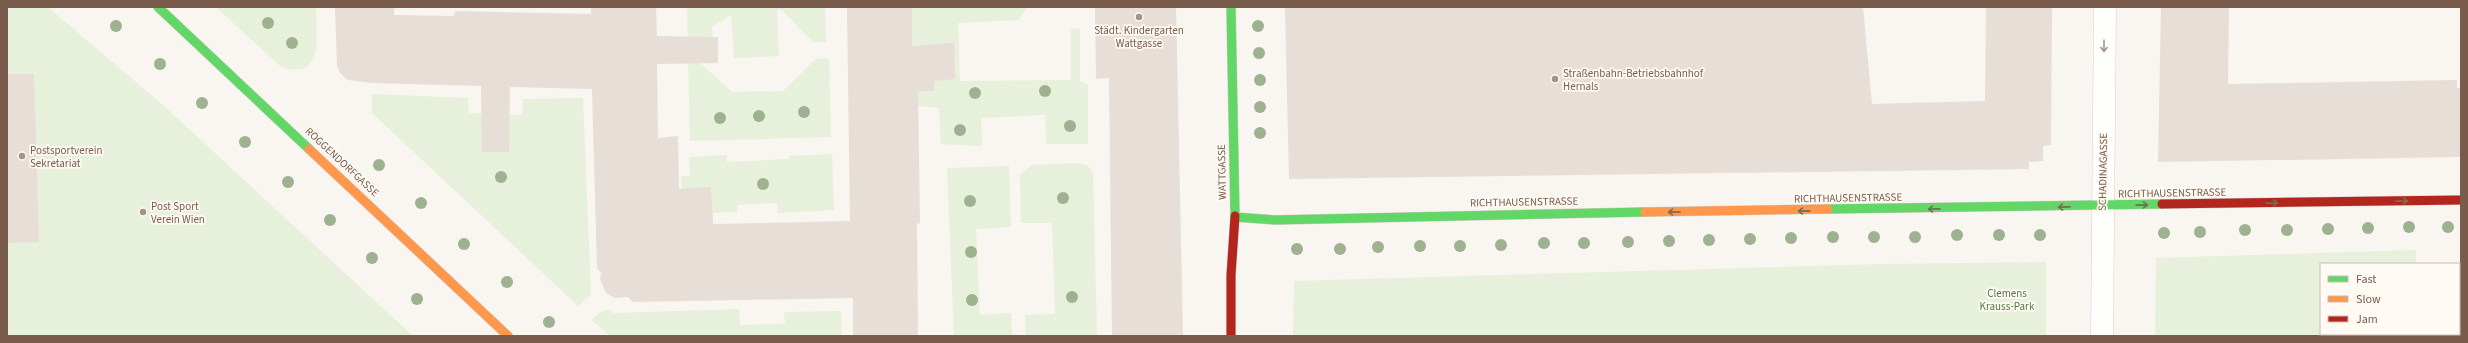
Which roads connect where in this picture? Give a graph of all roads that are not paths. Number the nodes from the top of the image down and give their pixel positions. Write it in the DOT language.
graph roads {
  1 [pos="158,7"];
  2 [pos="1232,7"];
  3 [pos="2105,7"];
  4 [pos="2461,200"];
  5 [pos="2103,206"];
  6 [pos="1235,217"];
  7 [pos="508,336"];
  8 [pos="1231,336"];
  9 [pos="2102,336"];
  1 -- 7 [label="street, ROGGENDORFGASSE"];
  2 -- 6 [label="street, WATTGASSE"];
  3 -- 5 [label="street, SCHADINAGASSE, one-way"];
  5 -- 4 [label="street, RICHTHAUSENSTRASSE, one-way"];
  5 -- 6 [label="street, RICHTHAUSENSTRASSE, one-way"];
  5 -- 9 [label="street, SCHADINAGASSE"];
  6 -- 8 [label="street, WATTGASSE"];
}
